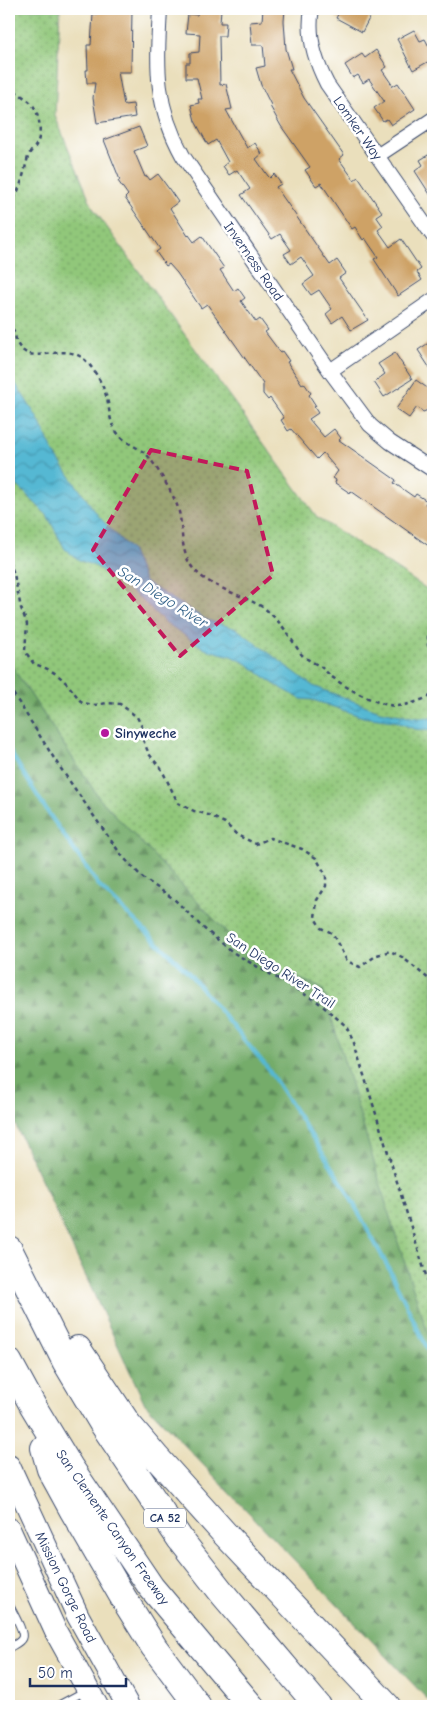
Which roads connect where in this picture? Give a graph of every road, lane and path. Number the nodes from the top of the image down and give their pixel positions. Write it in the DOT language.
graph roads {
  1 [pos="160,9"];
  2 [pos="312,9"];
  3 [pos="9,85"];
  4 [pos="433,119"];
  5 [pos="377,156"];
  6 [pos="9,206"];
  7 [pos="433,236"];
  8 [pos="433,300"];
  9 [pos="9,322"];
  10 [pos="330,371"];
  11 [pos="433,470"];
  12 [pos="9,561"];
  13 [pos="433,630"];
  14 [pos="433,653"];
  15 [pos="9,687"];
  16 [pos="433,695"];
  17 [pos="433,985"];
  18 [pos="9,1249"];
  19 [pos="433,1298"];
  20 [pos="39,1310"];
  21 [pos="9,1362"];
  22 [pos="33,1406"];
  23 [pos="9,1466"];
  24 [pos="16,1500"];
  25 [pos="9,1529"];
  26 [pos="9,1604"];
  27 [pos="253,1630"];
  28 [pos="9,1648"];
  29 [pos="93,1698"];
  30 [pos="57,1706"];
  31 [pos="128,1706"];
  32 [pos="198,1706"];
  33 [pos="251,1706"];
  34 [pos="318,1706"];
  35 [pos="326,1706"];
  36 [pos="387,1706"];
  1 -- 10 [label="street, Inverness Road"];
  2 -- 5 [label="street, Lomker Way"];
  3 -- 6 [label="path"];
  4 -- 5 [label="street"];
  5 -- 7 [label="street, Lomker Way"];
  8 -- 10 [label="street"];
  9 -- 16 [label="path"];
  10 -- 11 [label="street, Inverness Road"];
  12 -- 17 [label="path"];
  13 -- 14 [label="path"];
  15 -- 19 [label="path, San Diego River Trail"];
  18 -- 20 [label="highway, CA 52"];
  20 -- 27 [label="highway, CA 52"];
  20 -- 36 [label="highway"];
  21 -- 22 [label="highway, San Clemente Canyon Freeway"];
  22 -- 32 [label="highway"];
  22 -- 33 [label="highway, San Clemente Canyon Freeway"];
  23 -- 24 [label="main road, Mission Gorge Road"];
  24 -- 31 [label="main road, Mission Gorge Road"];
  25 -- 29 [label="main road, Mission Gorge Road"];
  26 -- 28 [label="lane"];
  27 -- 34 [label="highway, CA 52"];
  27 -- 35 [label="highway"];
  29 -- 30 [label="lane"];
}
